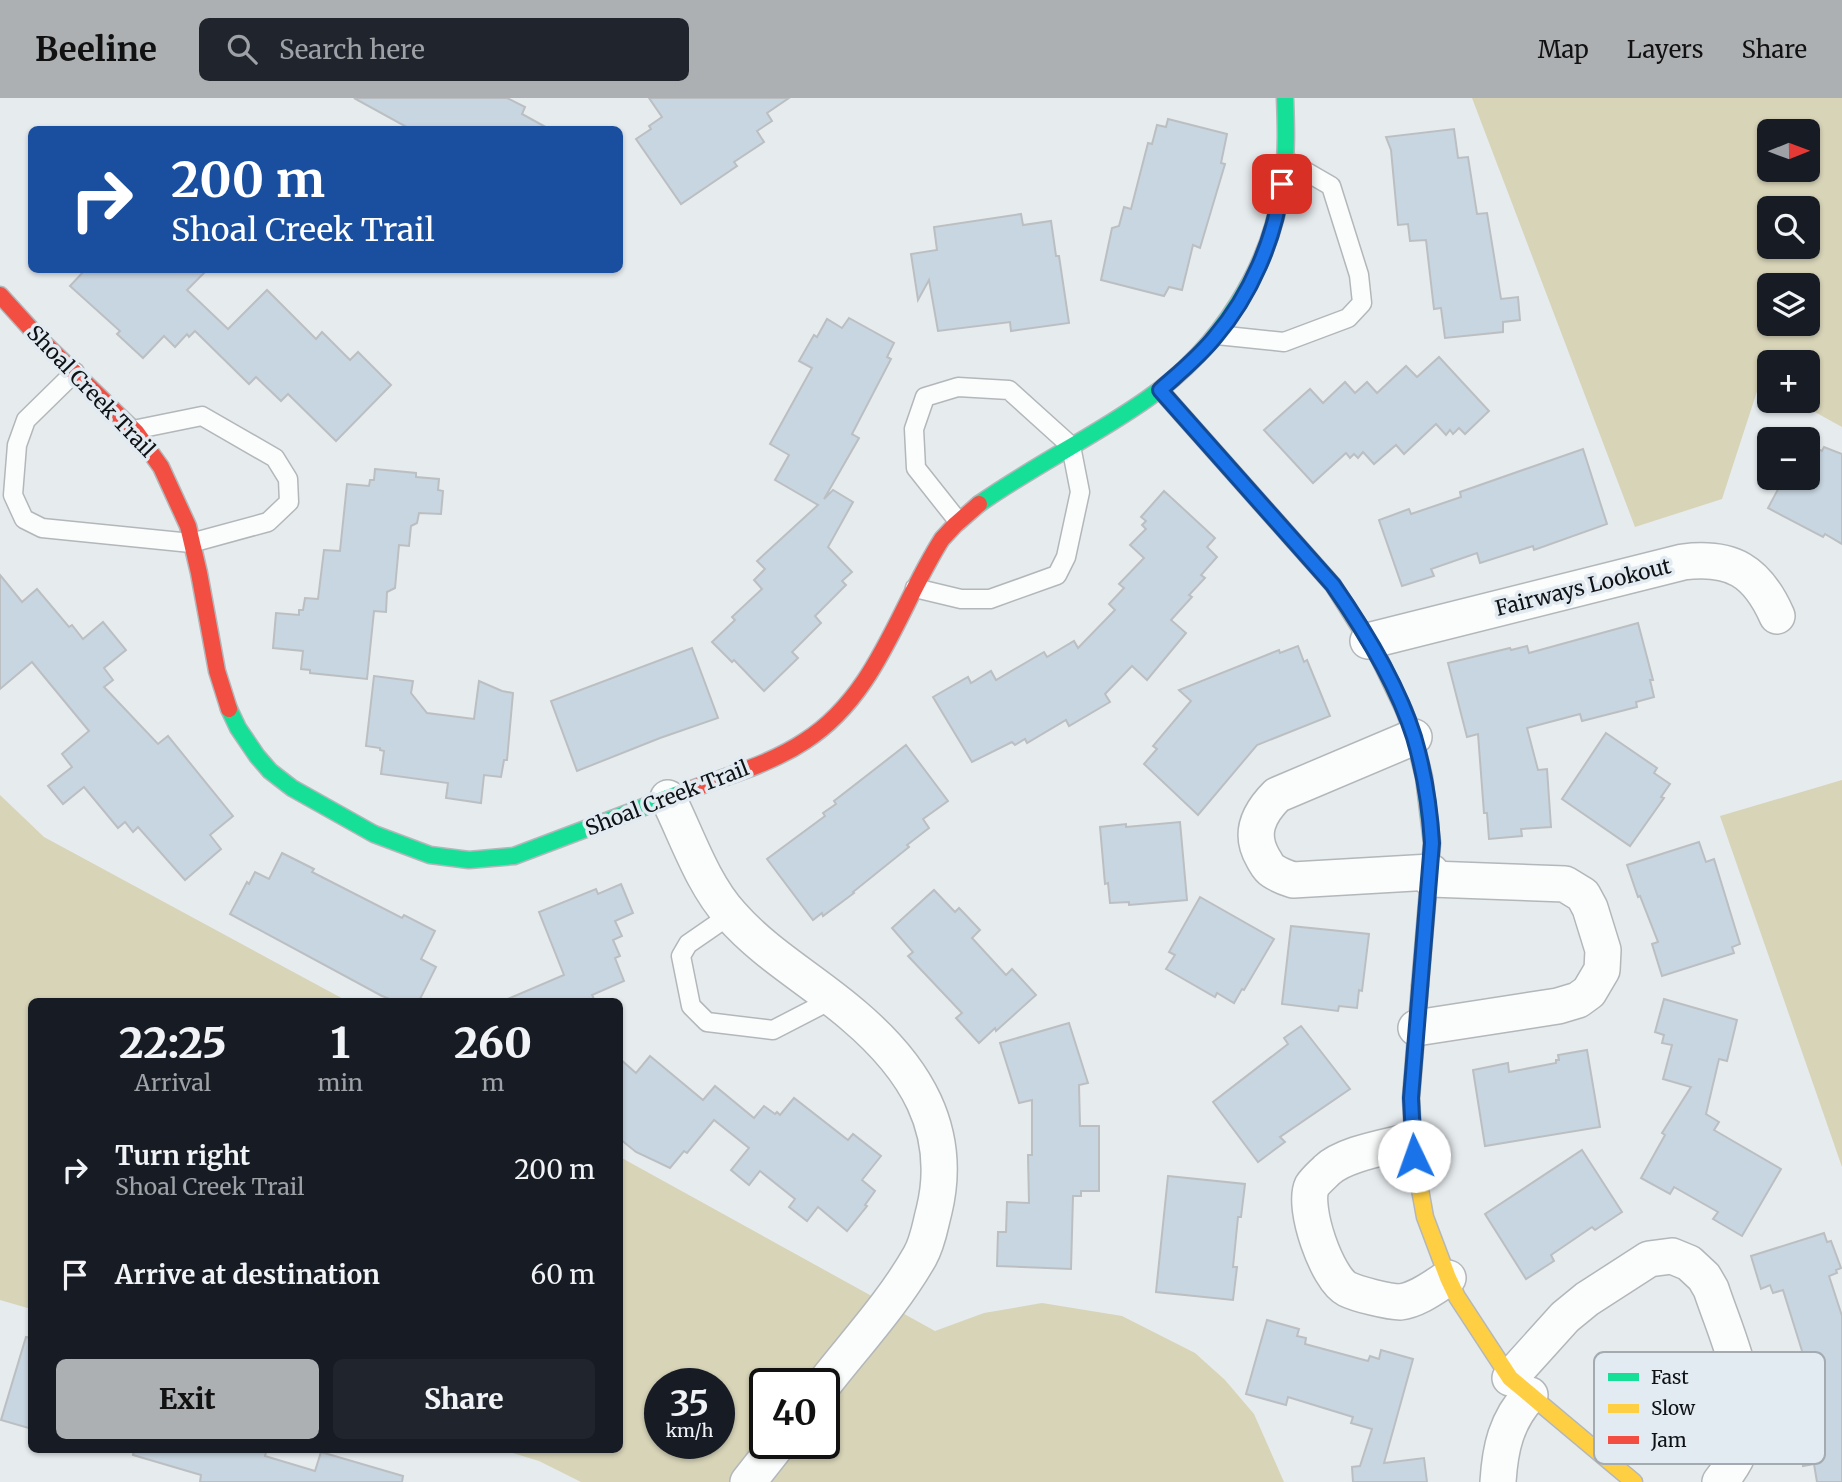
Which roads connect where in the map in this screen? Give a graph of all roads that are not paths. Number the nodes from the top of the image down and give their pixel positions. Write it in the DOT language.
graph roads {
  1 [pos="1285,98"];
  2 [pos="1286,160"];
  3 [pos="0,295"];
  4 [pos="1217,335"];
  5 [pos="75,372"];
  6 [pos="1160,390"];
  7 [pos="133,430"];
  8 [pos="1071,446"];
  9 [pos="958,522"];
  10 [pos="191,543"];
  11 [pos="915,588"];
  12 [pos="1777,616"];
  13 [pos="1368,641"];
  14 [pos="1414,737"];
  15 [pos="668,798"];
  16 [pos="1431,875"];
  17 [pos="730,915"];
  18 [pos="833,999"];
  19 [pos="1416,1028"];
  20 [pos="1413,1140"];
  21 [pos="1448,1279"];
  22 [pos="1732,1352"];
  23 [pos="837,1368"];
  24 [pos="1520,1387"];
  25 [pos="1594,1449"];
  26 [pos="766,1459"];
  27 [pos="1612,1464"];
  28 [pos="1734,1464"];
  29 [pos="748,1482"];
  30 [pos="1498,1482"];
  31 [pos="1634,1482"];
  32 [pos="1720,1482"];
  1 -- 2 [label="street, Shoal Creek Trail"];
  2 -- 4 [label="street, Shoal Creek Trail"];
  2 -- 4 [label="lane"];
  3 -- 5 [label="street, Shoal Creek Trail"];
  4 -- 6 [label="street, Shoal Creek Trail"];
  5 -- 7 [label="street, Shoal Creek Trail"];
  5 -- 10 [label="lane"];
  6 -- 8 [label="street, Shoal Creek Trail"];
  6 -- 13 [label="street"];
  7 -- 10 [label="street, Shoal Creek Trail"];
  7 -- 10 [label="lane"];
  8 -- 9 [label="street, Shoal Creek Trail"];
  8 -- 9 [label="lane"];
  8 -- 11 [label="lane"];
  9 -- 11 [label="street, Shoal Creek Trail"];
  10 -- 15 [label="street, Shoal Creek Trail"];
  11 -- 15 [label="street, Shoal Creek Trail"];
  12 -- 13 [label="street, Fairways Lookout"];
  13 -- 14 [label="street"];
  14 -- 16 [label="street"];
  14 -- 16 [label="street"];
  15 -- 17 [label="street"];
  16 -- 19 [label="street"];
  16 -- 19 [label="street"];
  17 -- 18 [label="street"];
  17 -- 18 [label="lane"];
  18 -- 23 [label="street"];
  19 -- 20 [label="street"];
  20 -- 21 [label="street"];
  20 -- 21 [label="street"];
  21 -- 24 [label="street"];
  22 -- 24 [label="street"];
  24 -- 25 [label="street"];
  24 -- 30 [label="street"];
  26 -- 29 [label="street"];
  27 -- 31 [label="street"];
  28 -- 32 [label="street"];
}
